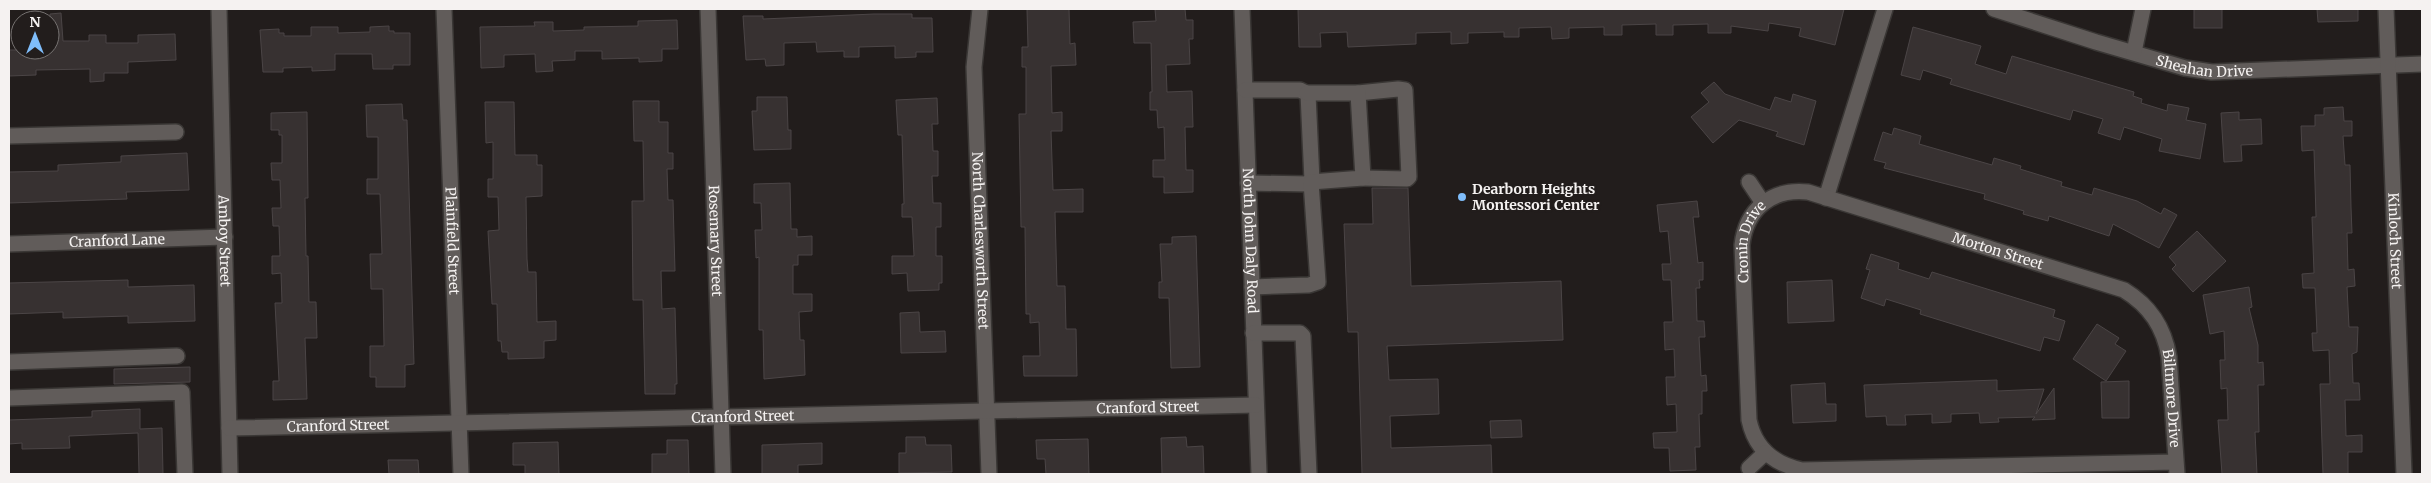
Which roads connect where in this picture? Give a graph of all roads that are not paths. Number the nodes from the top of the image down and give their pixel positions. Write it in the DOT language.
graph roads {
  1 [pos="219,9"];
  2 [pos="444,9"];
  3 [pos="708,9"];
  4 [pos="980,9"];
  5 [pos="1242,9"];
  6 [pos="1885,9"];
  7 [pos="1994,9"];
  8 [pos="2143,9"];
  9 [pos="2386,9"];
  10 [pos="2134,52"];
  11 [pos="2422,64"];
  12 [pos="2388,66"];
  13 [pos="1245,90"];
  14 [pos="1307,93"];
  15 [pos="1358,93"];
  16 [pos="176,132"];
  17 [pos="9,136"];
  18 [pos="1363,178"];
  19 [pos="1311,182"];
  20 [pos="1749,182"];
  21 [pos="1248,183"];
  22 [pos="1826,198"];
  23 [pos="1763,203"];
  24 [pos="225,237"];
  25 [pos="9,244"];
  26 [pos="1252,287"];
  27 [pos="2158,323"];
  28 [pos="1253,333"];
  29 [pos="176,356"];
  30 [pos="9,362"];
  31 [pos="9,398"];
  32 [pos="1256,405"];
  33 [pos="986,411"];
  34 [pos="721,417"];
  35 [pos="459,422"];
  36 [pos="229,428"];
  37 [pos="1765,453"];
  38 [pos="1749,468"];
  39 [pos="2176,468"];
  40 [pos="185,474"];
  41 [pos="230,474"];
  42 [pos="461,474"];
  43 [pos="724,474"];
  44 [pos="989,474"];
  45 [pos="1259,474"];
  46 [pos="1309,474"];
  47 [pos="2404,474"];
  1 -- 24 [label="street, Amboy Street"];
  2 -- 35 [label="street, Plainfield Street"];
  3 -- 34 [label="street, Rosemary Street"];
  4 -- 33 [label="street, North Charlesworth Street"];
  5 -- 13 [label="street, North John Daly Road"];
  6 -- 22 [label="street"];
  7 -- 10 [label="street, Sheahan Drive"];
  8 -- 10 [label="street"];
  9 -- 12 [label="street, Kinloch Street"];
  10 -- 12 [label="street, Sheahan Drive"];
  11 -- 12 [label="street, Sheahan Drive"];
  12 -- 47 [label="street, Kinloch Street"];
  13 -- 14 [label="street"];
  13 -- 21 [label="street, North John Daly Road"];
  14 -- 15 [label="street"];
  14 -- 19 [label="street"];
  15 -- 18 [label="street"];
  15 -- 18 [label="street"];
  16 -- 17 [label="street"];
  18 -- 19 [label="street"];
  19 -- 21 [label="street"];
  19 -- 26 [label="street"];
  20 -- 23 [label="street"];
  21 -- 26 [label="street, North John Daly Road"];
  22 -- 23 [label="street, Cronin Drive"];
  22 -- 27 [label="street, Morton Street"];
  23 -- 37 [label="street, Cronin Drive"];
  24 -- 25 [label="street, Cranford Lane"];
  24 -- 36 [label="street, Amboy Street"];
  26 -- 28 [label="street, North John Daly Road"];
  27 -- 39 [label="street, Biltmore Drive"];
  28 -- 32 [label="street, North John Daly Road"];
  28 -- 46 [label="street"];
  29 -- 30 [label="street"];
  31 -- 40 [label="street"];
  32 -- 33 [label="street, Cranford Street"];
  32 -- 45 [label="street, North John Daly Road"];
  33 -- 34 [label="street, Cranford Street"];
  33 -- 44 [label="street, North Charlesworth Street"];
  34 -- 35 [label="street, Cranford Street"];
  34 -- 43 [label="street, Rosemary Street"];
  35 -- 36 [label="street, Cranford Street"];
  35 -- 42 [label="street, Plainfield Street"];
  36 -- 41 [label="street, Amboy Street"];
  37 -- 38 [label="street"];
  37 -- 39 [label="street"];
}
